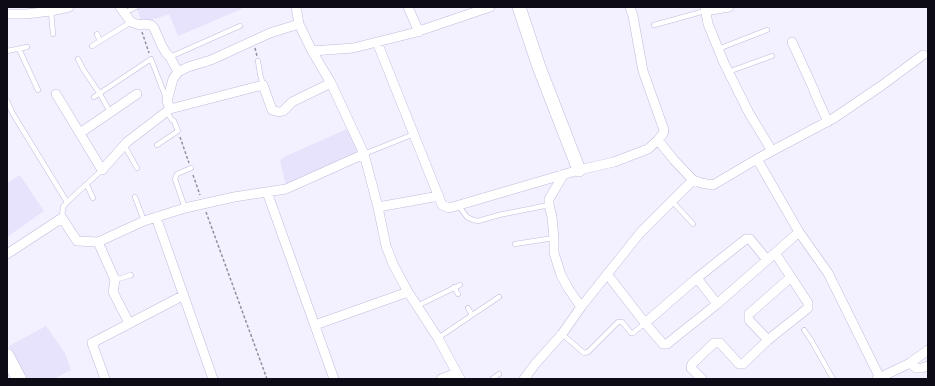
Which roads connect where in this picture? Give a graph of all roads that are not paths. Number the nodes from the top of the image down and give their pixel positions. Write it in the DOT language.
graph roads {
  1 [pos="68,7"];
  2 [pos="136,7"];
  3 [pos="296,7"];
  4 [pos="408,7"];
  5 [pos="490,7"];
  6 [pos="519,7"];
  7 [pos="630,7"];
  8 [pos="729,7"];
  9 [pos="705,9"];
  10 [pos="122,10"];
  11 [pos="51,11"];
  12 [pos="7,14"];
  13 [pos="131,22"];
  14 [pos="299,24"];
  15 [pos="240,26"];
  16 [pos="654,26"];
  17 [pos="767,30"];
  18 [pos="419,32"];
  19 [pos="53,34"];
  20 [pos="97,34"];
  21 [pos="100,41"];
  22 [pos="377,42"];
  23 [pos="792,42"];
  24 [pos="92,46"];
  25 [pos="27,47"];
  26 [pos="718,48"];
  27 [pos="19,49"];
  28 [pos="7,51"];
  29 [pos="312,51"];
  30 [pos="925,53"];
  31 [pos="772,56"];
  32 [pos="170,57"];
  33 [pos="78,59"];
  34 [pos="258,61"];
  35 [pos="178,72"];
  36 [pos="728,72"];
  37 [pos="331,83"];
  38 [pos="264,85"];
  39 [pos="38,90"];
  40 [pos="56,94"];
  41 [pos="100,94"];
  42 [pos="137,94"];
  43 [pos="94,97"];
  44 [pos="7,101"];
  45 [pos="168,108"];
  46 [pos="110,112"];
  47 [pos="828,122"];
  48 [pos="80,133"];
  49 [pos="414,134"];
  50 [pos="658,140"];
  51 [pos="124,145"];
  52 [pos="157,145"];
  53 [pos="772,151"];
  54 [pos="364,154"];
  55 [pos="757,158"];
  56 [pos="137,168"];
  57 [pos="191,168"];
  58 [pos="102,170"];
  59 [pos="579,170"];
  60 [pos="564,174"];
  61 [pos="693,180"];
  62 [pos="87,185"];
  63 [pos="267,192"];
  64 [pos="439,196"];
  65 [pos="135,197"];
  66 [pos="93,198"];
  67 [pos="672,201"];
  68 [pos="67,202"];
  69 [pos="549,205"];
  70 [pos="458,206"];
  71 [pos="378,207"];
  72 [pos="185,208"];
  73 [pos="156,217"];
  74 [pos="62,218"];
  75 [pos="144,221"];
  76 [pos="693,224"];
  77 [pos="799,232"];
  78 [pos="554,238"];
  79 [pos="98,242"];
  80 [pos="515,244"];
  81 [pos="775,253"];
  82 [pos="7,254"];
  83 [pos="767,260"];
  84 [pos="607,274"];
  85 [pos="131,275"];
  86 [pos="791,277"];
  87 [pos="697,278"];
  88 [pos="115,280"];
  89 [pos="460,285"];
  90 [pos="454,287"];
  91 [pos="408,292"];
  92 [pos="458,294"];
  93 [pos="184,295"];
  94 [pos="499,297"];
  95 [pos="717,304"];
  96 [pos="417,306"];
  97 [pos="581,307"];
  98 [pos="468,308"];
  99 [pos="472,315"];
  100 [pos="129,323"];
  101 [pos="645,323"];
  102 [pos="315,325"];
  103 [pos="804,330"];
  104 [pos="562,334"];
  105 [pos="438,338"];
  106 [pos="768,340"];
  107 [pos="928,350"];
  108 [pos="910,363"];
  109 [pos="928,366"];
  110 [pos="499,374"];
  111 [pos="458,376"];
  112 [pos="879,378"];
  113 [pos="105,379"];
  114 [pos="213,379"];
  115 [pos="334,379"];
  116 [pos="441,379"];
  117 [pos="492,379"];
  118 [pos="524,379"];
  119 [pos="702,379"];
  120 [pos="833,379"];
  1 -- 11 [label="street"];
  2 -- 10 [label="lane"];
  3 -- 14 [label="street"];
  4 -- 18 [label="street"];
  5 -- 18 [label="street"];
  6 -- 59 [label="street"];
  7 -- 50 [label="street"];
  8 -- 9 [label="street"];
  9 -- 16 [label="lane"];
  9 -- 26 [label="street"];
  10 -- 13 [label="street"];
  11 -- 12 [label="street"];
  11 -- 19 [label="lane"];
  13 -- 21 [label="lane"];
  13 -- 32 [label="street"];
  14 -- 29 [label="street"];
  14 -- 35 [label="street"];
  15 -- 32 [label="lane"];
  17 -- 26 [label="lane"];
  18 -- 22 [label="street"];
  20 -- 21 [label="lane"];
  21 -- 24 [label="lane"];
  22 -- 29 [label="street"];
  22 -- 49 [label="street"];
  23 -- 47 [label="street"];
  25 -- 27 [label="lane"];
  26 -- 36 [label="street"];
  27 -- 28 [label="lane"];
  27 -- 39 [label="lane"];
  29 -- 37 [label="street"];
  30 -- 47 [label="street"];
  31 -- 36 [label="lane"];
  32 -- 35 [label="street"];
  33 -- 41 [label="lane"];
  34 -- 38 [label="lane"];
  35 -- 45 [label="street"];
  36 -- 53 [label="street"];
  37 -- 38 [label="street"];
  37 -- 54 [label="street"];
  38 -- 45 [label="street"];
  40 -- 48 [label="street"];
  41 -- 43 [label="lane"];
  41 -- 45 [label="lane"];
  41 -- 46 [label="lane"];
  42 -- 46 [label="street"];
  44 -- 68 [label="lane"];
  45 -- 51 [label="street"];
  45 -- 52 [label="lane"];
  46 -- 48 [label="street"];
  47 -- 53 [label="street"];
  48 -- 58 [label="street"];
  49 -- 54 [label="lane"];
  49 -- 64 [label="street"];
  50 -- 59 [label="street"];
  50 -- 61 [label="street"];
  51 -- 56 [label="lane"];
  51 -- 58 [label="street"];
  53 -- 55 [label="street"];
  54 -- 63 [label="street"];
  54 -- 71 [label="street"];
  55 -- 61 [label="street"];
  55 -- 77 [label="street"];
  57 -- 72 [label="lane"];
  58 -- 62 [label="lane"];
  59 -- 60 [label="street"];
  60 -- 69 [label="street"];
  60 -- 70 [label="street"];
  61 -- 67 [label="street"];
  62 -- 66 [label="lane"];
  62 -- 68 [label="lane"];
  63 -- 72 [label="street"];
  63 -- 102 [label="street"];
  64 -- 70 [label="street"];
  64 -- 71 [label="street"];
  65 -- 75 [label="lane"];
  67 -- 76 [label="lane"];
  67 -- 84 [label="street"];
  68 -- 74 [label="lane"];
  69 -- 70 [label="lane"];
  69 -- 78 [label="street"];
  71 -- 91 [label="street"];
  72 -- 73 [label="street"];
  73 -- 75 [label="street"];
  73 -- 93 [label="street"];
  74 -- 79 [label="street"];
  74 -- 82 [label="street"];
  75 -- 79 [label="street"];
  77 -- 81 [label="street"];
  77 -- 112 [label="street"];
  78 -- 80 [label="lane"];
  78 -- 97 [label="street"];
  79 -- 88 [label="street"];
  81 -- 83 [label="street"];
  81 -- 86 [label="street"];
  83 -- 87 [label="street"];
  83 -- 95 [label="street"];
  84 -- 97 [label="street"];
  84 -- 101 [label="street"];
  85 -- 88 [label="lane"];
  86 -- 106 [label="street"];
  86 -- 106 [label="street"];
  87 -- 95 [label="street"];
  87 -- 101 [label="street"];
  88 -- 100 [label="street"];
  89 -- 90 [label="lane"];
  90 -- 92 [label="lane"];
  90 -- 96 [label="lane"];
  91 -- 96 [label="street"];
  91 -- 102 [label="street"];
  93 -- 100 [label="street"];
  93 -- 114 [label="street"];
  94 -- 99 [label="lane"];
  95 -- 101 [label="street"];
  96 -- 105 [label="street"];
  97 -- 104 [label="street"];
  98 -- 99 [label="lane"];
  99 -- 105 [label="lane"];
  100 -- 113 [label="street"];
  101 -- 104 [label="lane"];
  102 -- 115 [label="street"];
  103 -- 120 [label="lane"];
  104 -- 118 [label="street"];
  105 -- 111 [label="street"];
  106 -- 119 [label="street"];
  107 -- 108 [label="street"];
  108 -- 109 [label="street"];
  108 -- 112 [label="street"];
  110 -- 117 [label="lane"];
  111 -- 116 [label="street"];
}
